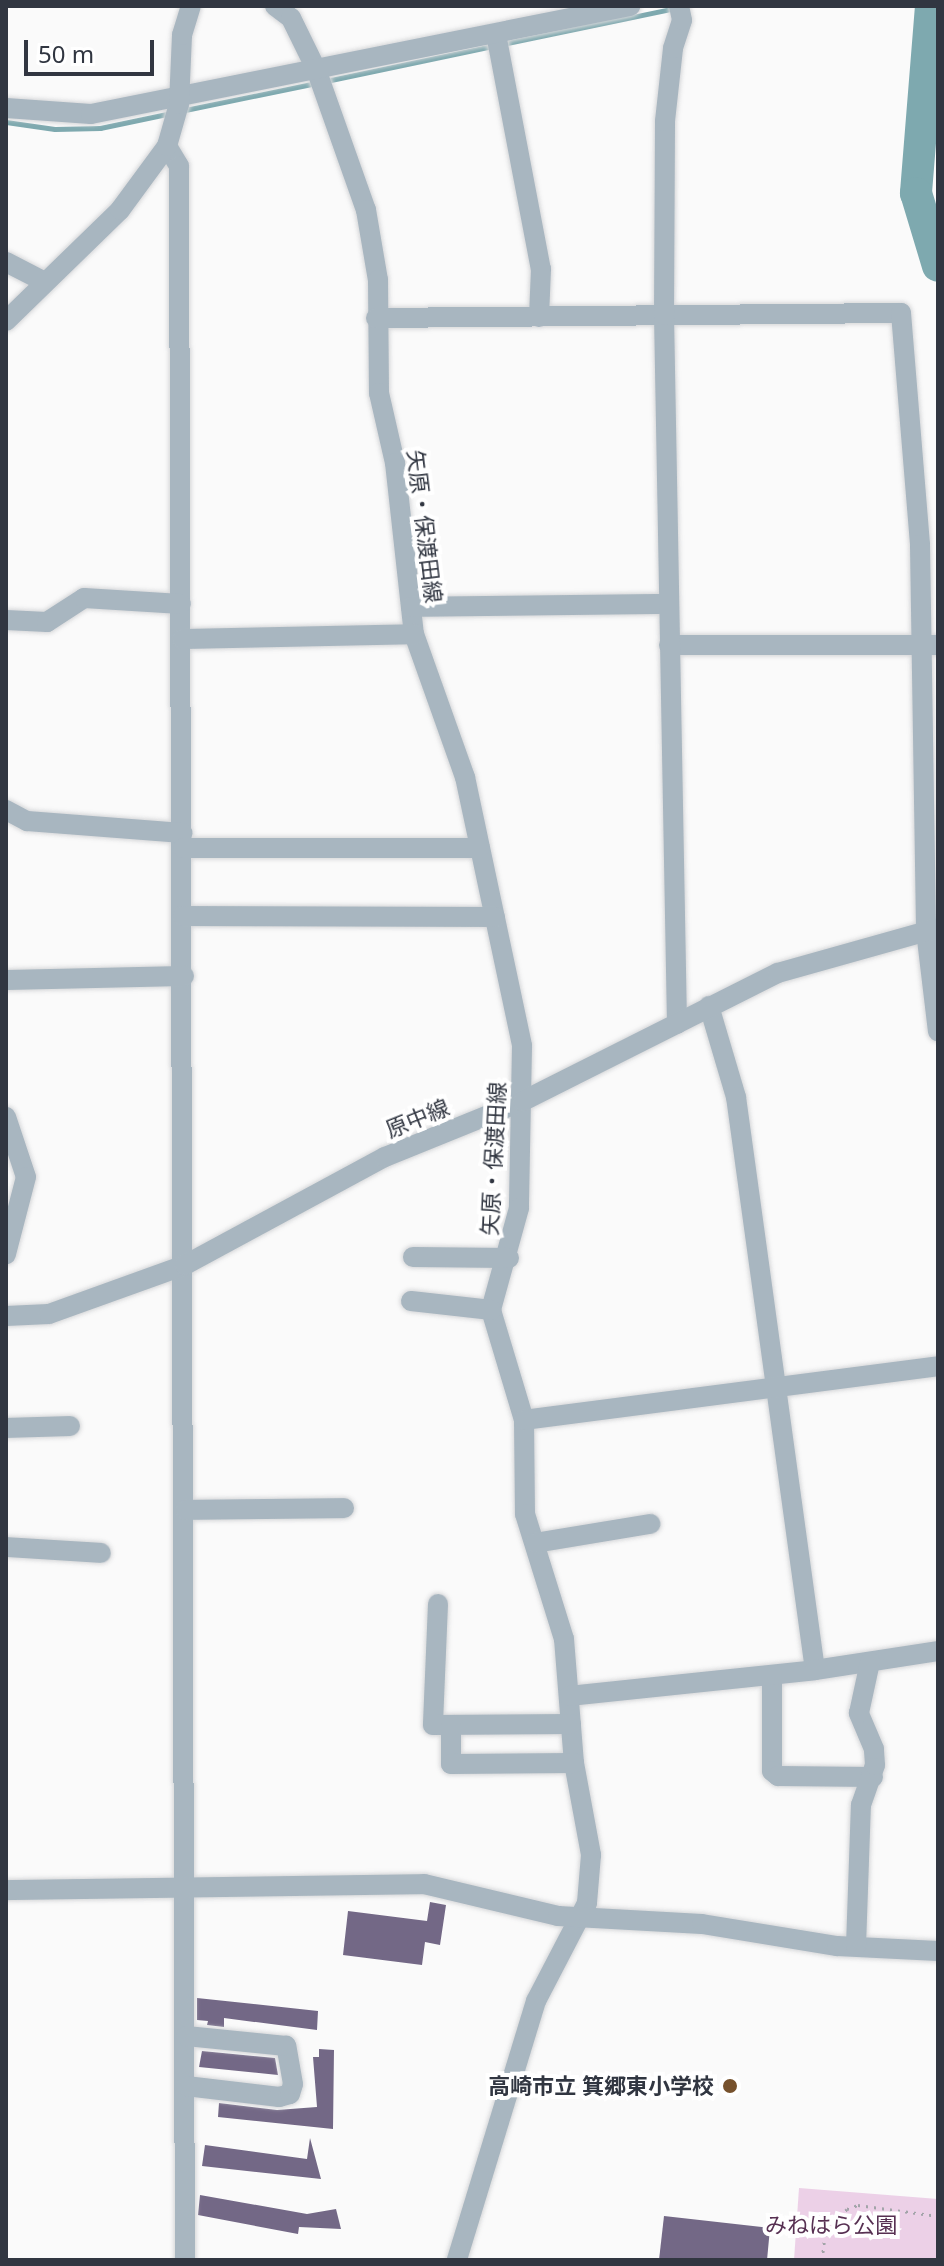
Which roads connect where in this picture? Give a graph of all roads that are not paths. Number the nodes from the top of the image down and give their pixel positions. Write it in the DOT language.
graph roads {
  1 [pos="191,6"];
  2 [pos="275,6"];
  3 [pos="630,6"];
  4 [pos="679,6"];
  5 [pos="496,34"];
  6 [pos="318,80"];
  7 [pos="6,108"];
  8 [pos="178,108"];
  9 [pos="167,146"];
  10 [pos="6,262"];
  11 [pos="45,282"];
  12 [pos="664,315"];
  13 [pos="539,317"];
  14 [pos="376,318"];
  15 [pos="6,321"];
  16 [pos="181,604"];
  17 [pos="668,604"];
  18 [pos="411,607"];
  19 [pos="6,620"];
  20 [pos="414,634"];
  21 [pos="182,639"];
  22 [pos="669,645"];
  23 [pos="930,645"];
  24 [pos="6,810"];
  25 [pos="183,841"];
  26 [pos="480,848"];
  27 [pos="183,916"];
  28 [pos="495,917"];
  29 [pos="932,930"];
  30 [pos="184,976"];
  31 [pos="6,980"];
  32 [pos="709,1006"];
  33 [pos="677,1024"];
  34 [pos="938,1031"];
  35 [pos="523,1101"];
  36 [pos="6,1117"];
  37 [pos="6,1254"];
  38 [pos="413,1257"];
  39 [pos="509,1258"];
  40 [pos="185,1265"];
  41 [pos="411,1301"];
  42 [pos="491,1310"];
  43 [pos="6,1316"];
  44 [pos="938,1366"];
  45 [pos="775,1383"];
  46 [pos="524,1420"];
  47 [pos="70,1426"];
  48 [pos="6,1428"];
  49 [pos="344,1508"];
  50 [pos="186,1510"];
  51 [pos="650,1524"];
  52 [pos="535,1543"];
  53 [pos="6,1547"];
  54 [pos="101,1553"];
  55 [pos="438,1604"];
  56 [pos="938,1651"];
  57 [pos="870,1662"];
  58 [pos="815,1670"];
  59 [pos="772,1675"];
  60 [pos="569,1696"];
  61 [pos="571,1724"];
  62 [pos="451,1725"];
  63 [pos="574,1763"];
  64 [pos="873,1777"];
  65 [pos="6,1890"];
  66 [pos="187,1890"];
  67 [pos="580,1919"];
  68 [pos="856,1946"];
  69 [pos="938,1951"];
  70 [pos="186,2036"];
  71 [pos="186,2086"];
  72 [pos="185,2260"];
  73 [pos="457,2260"];
  1 -- 8 [label="street"];
  2 -- 6 [label="street, 矢原・保渡田線"];
  3 -- 5 [label="street"];
  4 -- 12 [label="street"];
  5 -- 6 [label="street"];
  5 -- 13 [label="street"];
  6 -- 8 [label="street"];
  6 -- 14 [label="street, 矢原・保渡田線"];
  7 -- 8 [label="street"];
  8 -- 9 [label="street"];
  9 -- 11 [label="street"];
  9 -- 16 [label="street"];
  10 -- 11 [label="street"];
  11 -- 15 [label="street"];
  12 -- 13 [label="street"];
  12 -- 17 [label="street"];
  12 -- 23 [label="street"];
  13 -- 14 [label="street"];
  14 -- 18 [label="street, 矢原・保渡田線"];
  16 -- 19 [label="street"];
  16 -- 21 [label="street"];
  17 -- 18 [label="street"];
  17 -- 22 [label="street"];
  18 -- 20 [label="street, 矢原・保渡田線"];
  20 -- 21 [label="street"];
  20 -- 26 [label="street, 矢原・保渡田線"];
  21 -- 25 [label="street"];
  22 -- 23 [label="street"];
  22 -- 33 [label="street"];
  23 -- 29 [label="street"];
  24 -- 25 [label="street"];
  25 -- 26 [label="street"];
  25 -- 27 [label="street"];
  26 -- 28 [label="street, 矢原・保渡田線"];
  27 -- 28 [label="street"];
  27 -- 30 [label="street"];
  28 -- 35 [label="street, 矢原・保渡田線"];
  29 -- 32 [label="street, 原中線"];
  29 -- 34 [label="street"];
  30 -- 31 [label="street"];
  30 -- 40 [label="street"];
  32 -- 33 [label="street, 原中線"];
  32 -- 45 [label="street"];
  33 -- 35 [label="street, 原中線"];
  35 -- 39 [label="street, 矢原・保渡田線"];
  35 -- 40 [label="street, 原中線"];
  36 -- 37 [label="street"];
  38 -- 39 [label="street"];
  39 -- 42 [label="street, 矢原・保渡田線"];
  40 -- 43 [label="street, 原中線"];
  40 -- 50 [label="street"];
  41 -- 42 [label="street"];
  42 -- 46 [label="street"];
  44 -- 45 [label="street"];
  45 -- 46 [label="street"];
  45 -- 58 [label="street"];
  46 -- 52 [label="street"];
  47 -- 48 [label="street"];
  49 -- 50 [label="street"];
  50 -- 66 [label="street"];
  51 -- 52 [label="street"];
  52 -- 60 [label="street"];
  53 -- 54 [label="street"];
  55 -- 62 [label="street"];
  56 -- 57 [label="street"];
  57 -- 58 [label="street"];
  57 -- 64 [label="street"];
  58 -- 59 [label="street"];
  59 -- 60 [label="street"];
  59 -- 64 [label="street"];
  60 -- 61 [label="street"];
  61 -- 62 [label="street"];
  61 -- 63 [label="street"];
  62 -- 63 [label="street"];
  63 -- 67 [label="street"];
  64 -- 68 [label="street"];
  65 -- 66 [label="street"];
  66 -- 67 [label="street"];
  66 -- 70 [label="street"];
  67 -- 68 [label="street"];
  67 -- 73 [label="street"];
  68 -- 69 [label="street"];
  70 -- 71 [label="street"];
  70 -- 71 [label="street"];
  71 -- 72 [label="street"];
}
